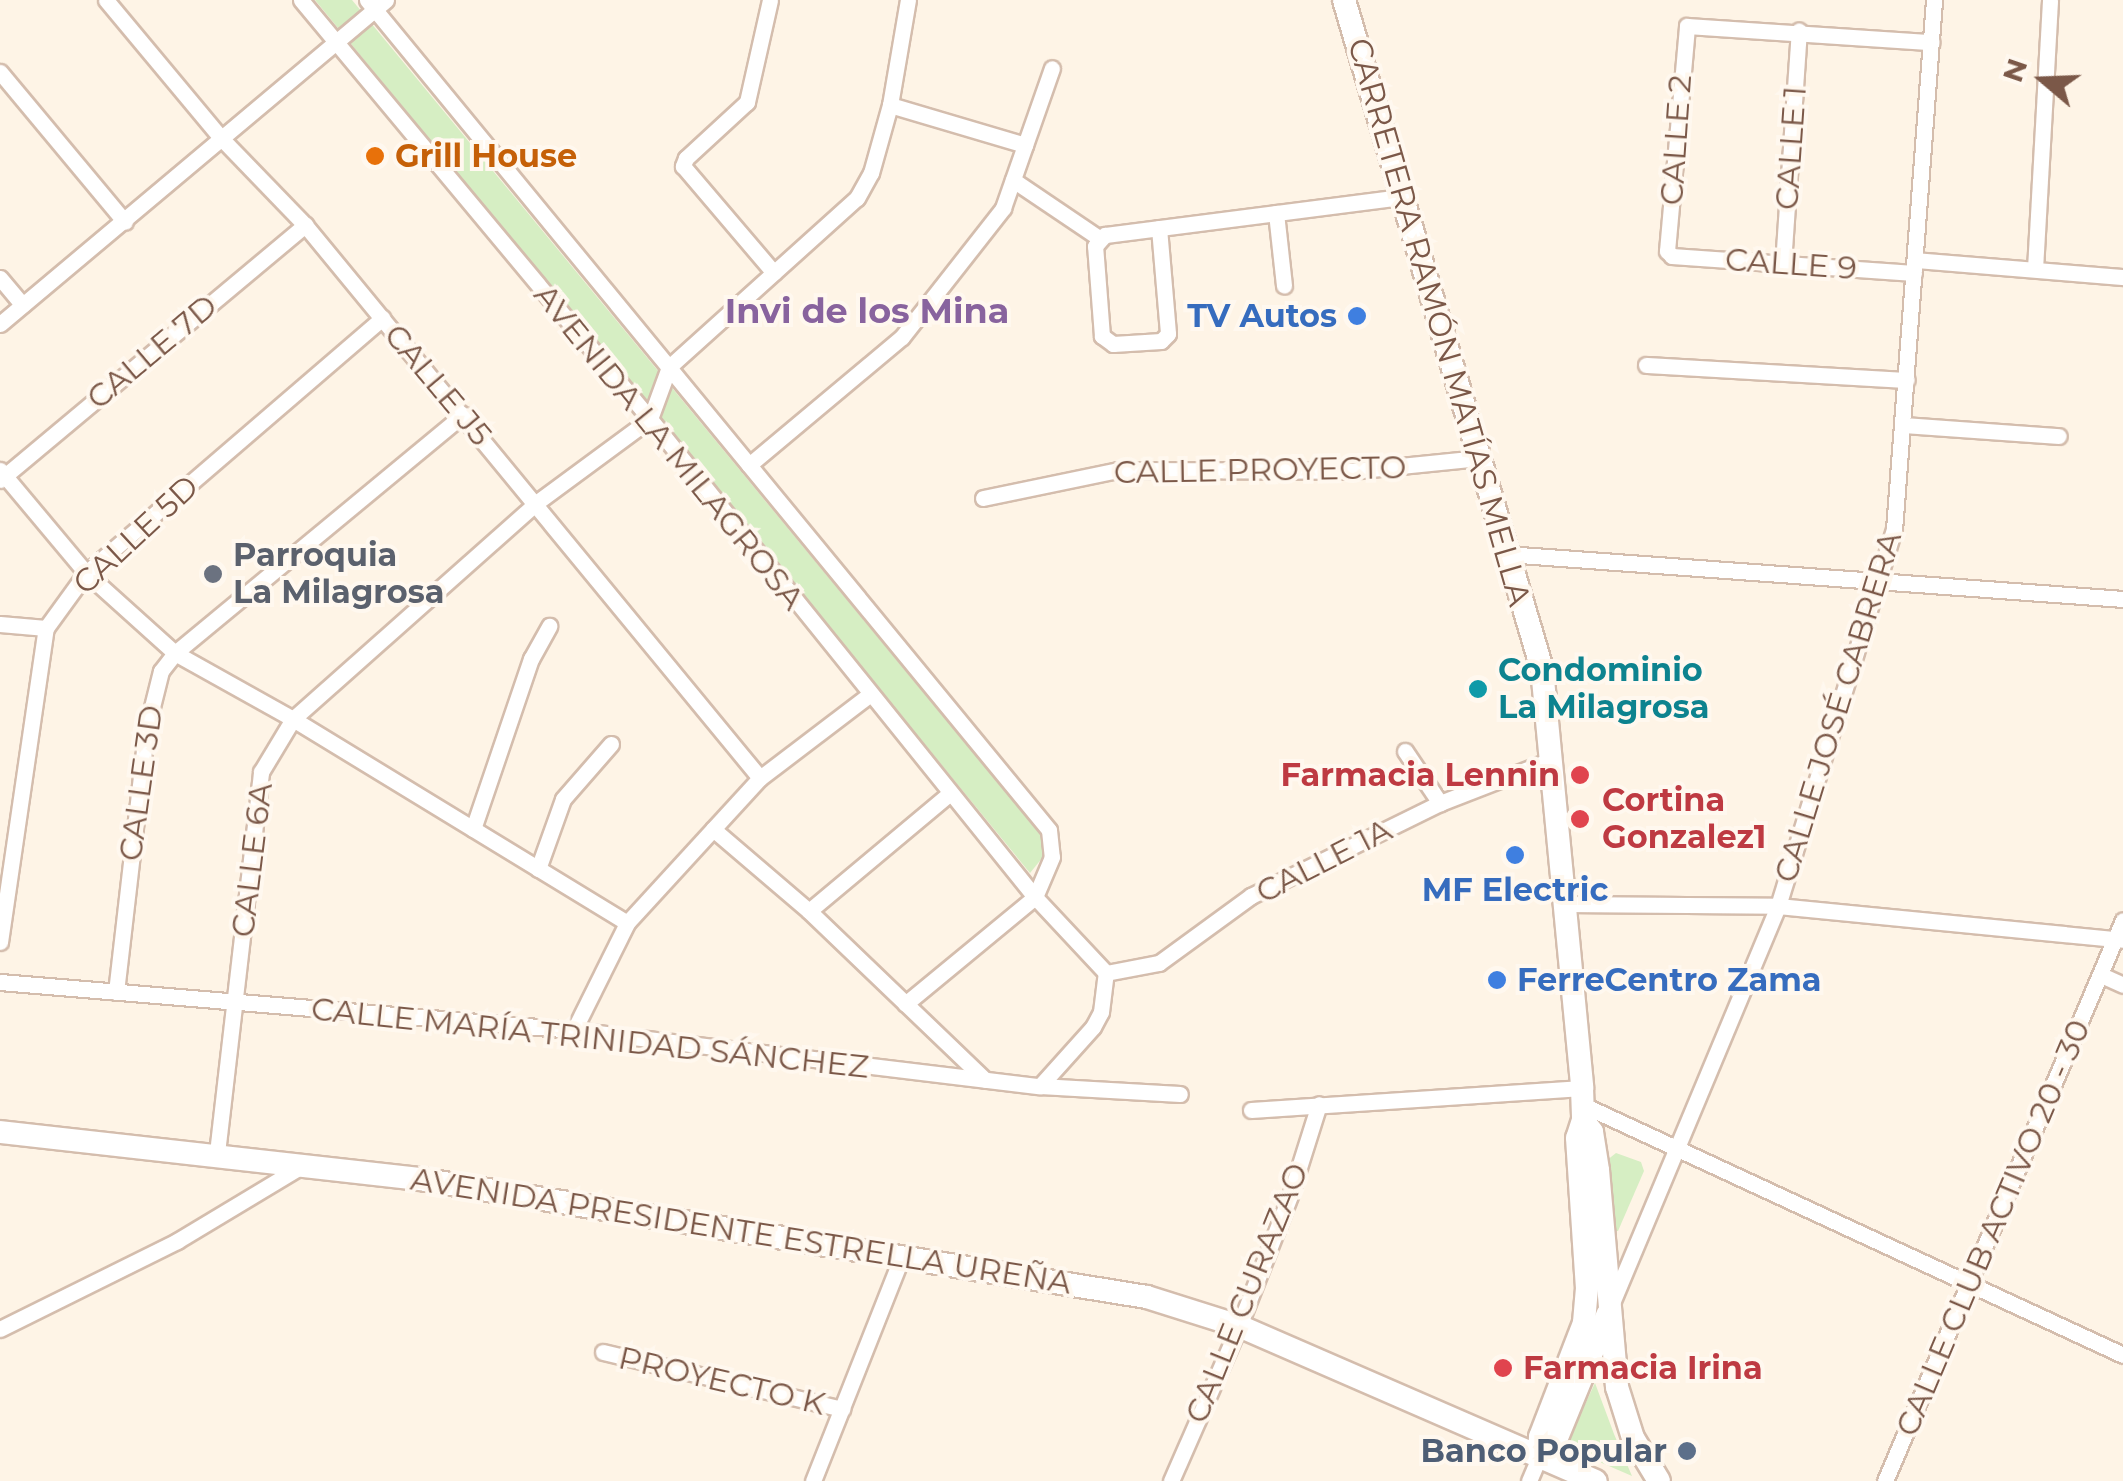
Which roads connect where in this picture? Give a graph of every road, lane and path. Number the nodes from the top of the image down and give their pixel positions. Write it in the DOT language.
graph roads {
  1 [pos="106,0"];
  2 [pos="301,0"];
  3 [pos="770,0"];
  4 [pos="908,0"];
  5 [pos="1344,0"];
  6 [pos="1934,0"];
  7 [pos="2050,0"];
  8 [pos="376,4"];
  9 [pos="1799,32"];
  10 [pos="1930,42"];
  11 [pos="336,43"];
  12 [pos="1052,68"];
  13 [pos="0,72"];
  14 [pos="890,105"];
  15 [pos="222,139"];
  16 [pos="1025,145"];
  17 [pos="1013,180"];
  18 [pos="1402,196"];
  19 [pos="1276,213"];
  20 [pos="125,222"];
  21 [pos="305,225"];
  22 [pos="1159,228"];
  23 [pos="1099,238"];
  24 [pos="1668,254"];
  25 [pos="1783,264"];
  26 [pos="1915,266"];
  27 [pos="2035,268"];
  28 [pos="774,274"];
  29 [pos="2123,277"];
  30 [pos="0,278"];
  31 [pos="1284,286"];
  32 [pos="23,305"];
  33 [pos="382,318"];
  34 [pos="0,324"];
  35 [pos="1646,366"];
  36 [pos="669,368"];
  37 [pos="1907,380"];
  38 [pos="463,415"];
  39 [pos="650,419"];
  40 [pos="1904,425"];
  41 [pos="2059,436"];
  42 [pos="1479,458"];
  43 [pos="749,465"];
  44 [pos="1,475"];
  45 [pos="983,498"];
  46 [pos="536,503"];
  47 [pos="1506,554"];
  48 [pos="86,573"];
  49 [pos="1881,582"];
  50 [pos="2123,599"];
  51 [pos="0,624"];
  52 [pos="549,626"];
  53 [pos="46,628"];
  54 [pos="174,653"];
  55 [pos="869,694"];
  56 [pos="292,719"];
  57 [pos="611,744"];
  58 [pos="1406,751"];
  59 [pos="1551,760"];
  60 [pos="760,778"];
  61 [pos="950,793"];
  62 [pos="1440,803"];
  63 [pos="473,829"];
  64 [pos="713,829"];
  65 [pos="538,869"];
  66 [pos="1035,896"];
  67 [pos="1564,904"];
  68 [pos="1778,906"];
  69 [pos="809,912"];
  70 [pos="2123,920"];
  71 [pos="627,923"];
  72 [pos="2119,940"];
  73 [pos="0,942"];
  74 [pos="1106,973"];
  75 [pos="2101,975"];
  76 [pos="0,982"];
  77 [pos="2123,985"];
  78 [pos="116,992"];
  79 [pos="235,1002"];
  80 [pos="906,1004"];
  81 [pos="574,1030"];
  82 [pos="986,1080"];
  83 [pos="1040,1086"];
  84 [pos="1180,1094"];
  85 [pos="1319,1104"];
  86 [pos="1583,1104"];
  87 [pos="1251,1110"];
  88 [pos="0,1132"];
  89 [pos="1676,1147"];
  90 [pos="217,1153"];
  91 [pos="306,1164"];
  92 [pos="903,1254"];
  93 [pos="1967,1286"];
  94 [pos="1610,1306"];
  95 [pos="1239,1326"];
  96 [pos="0,1329"];
  97 [pos="603,1352"];
  98 [pos="2123,1355"];
  99 [pos="842,1409"];
  100 [pos="1539,1457"];
  101 [pos="813,1481"];
  102 [pos="1171,1481"];
  103 [pos="1528,1481"];
  104 [pos="1596,1481"];
  105 [pos="1658,1481"];
  106 [pos="1885,1481"];
  1 -- 15 [label="street, CALLE J5"];
  2 -- 11 [label="street, AVENIDA LA MILAGROSA"];
  3 -- 28 [label="street"];
  4 -- 14 [label="street"];
  5 -- 18 [label="main road, CARRETERA RAMÓN MATÍAS MELLA"];
  6 -- 10 [label="street, CALLE JOSÉ CABRERA"];
  7 -- 27 [label="street"];
  8 -- 11 [label="street"];
  8 -- 36 [label="street, AVENIDA LA MILAGROSA"];
  9 -- 10 [label="street"];
  9 -- 24 [label="street, CALLE 2"];
  9 -- 25 [label="street, CALLE 1"];
  10 -- 26 [label="street, CALLE JOSÉ CABRERA"];
  11 -- 15 [label="street"];
  11 -- 39 [label="street, AVENIDA LA MILAGROSA"];
  12 -- 16 [label="street"];
  13 -- 20 [label="street"];
  14 -- 16 [label="street"];
  14 -- 28 [label="street"];
  15 -- 20 [label="street"];
  15 -- 21 [label="street, CALLE J5"];
  16 -- 17 [label="street"];
  17 -- 23 [label="street"];
  17 -- 43 [label="street"];
  18 -- 19 [label="street"];
  18 -- 42 [label="main road, CARRETERA RAMÓN MATÍAS MELLA"];
  19 -- 22 [label="street"];
  19 -- 31 [label="street"];
  20 -- 32 [label="street"];
  21 -- 33 [label="street, CALLE J5"];
  21 -- 44 [label="street, CALLE 7D"];
  22 -- 23 [label="street"];
  22 -- 23 [label="street"];
  24 -- 25 [label="street, CALLE 9"];
  25 -- 26 [label="street, CALLE 9"];
  26 -- 27 [label="street, CALLE 9"];
  26 -- 37 [label="street, CALLE JOSÉ CABRERA"];
  27 -- 29 [label="street, CALLE 9"];
  28 -- 36 [label="street"];
  30 -- 32 [label="street"];
  32 -- 34 [label="street"];
  33 -- 38 [label="street, CALLE J5"];
  33 -- 48 [label="street, CALLE 5D"];
  35 -- 37 [label="street"];
  36 -- 39 [label="street"];
  36 -- 43 [label="street, AVENIDA LA MILAGROSA"];
  37 -- 40 [label="street, CALLE JOSÉ CABRERA"];
  38 -- 46 [label="street, CALLE J5"];
  38 -- 54 [label="street, CALLE 3D"];
  39 -- 46 [label="street, CALLE 6A"];
  39 -- 55 [label="street, AVENIDA LA MILAGROSA"];
  40 -- 41 [label="street"];
  40 -- 49 [label="street, CALLE JOSÉ CABRERA"];
  42 -- 45 [label="street, CALLE PROYECTO"];
  42 -- 47 [label="main road, CARRETERA RAMÓN MATÍAS MELLA"];
  43 -- 66 [label="street, AVENIDA LA MILAGROSA"];
  44 -- 48 [label="street"];
  46 -- 56 [label="street, CALLE 6A"];
  46 -- 60 [label="street, CALLE J5"];
  47 -- 49 [label="street"];
  47 -- 59 [label="main road, CARRETERA RAMÓN MATÍAS MELLA"];
  48 -- 53 [label="street, CALLE 5D"];
  48 -- 54 [label="street"];
  49 -- 50 [label="street"];
  49 -- 68 [label="street, CALLE JOSÉ CABRERA"];
  51 -- 53 [label="street"];
  52 -- 63 [label="street"];
  53 -- 73 [label="street, CALLE 5D"];
  54 -- 56 [label="street"];
  54 -- 78 [label="street, CALLE 3D"];
  55 -- 60 [label="street"];
  55 -- 61 [label="street, AVENIDA LA MILAGROSA"];
  56 -- 63 [label="street"];
  56 -- 79 [label="street, CALLE 6A"];
  57 -- 65 [label="street"];
  58 -- 62 [label="street"];
  59 -- 62 [label="street, CALLE 1A"];
  59 -- 67 [label="main road, CARRETERA RAMÓN MATÍAS MELLA"];
  60 -- 64 [label="street"];
  61 -- 66 [label="street, AVENIDA LA MILAGROSA"];
  61 -- 69 [label="street"];
  62 -- 74 [label="street, CALLE 1A"];
  63 -- 65 [label="street"];
  64 -- 69 [label="street"];
  64 -- 71 [label="street"];
  65 -- 71 [label="street"];
  66 -- 74 [label="street, AVENIDA LA MILAGROSA"];
  66 -- 80 [label="street"];
  67 -- 68 [label="street"];
  67 -- 86 [label="main road, CARRETERA RAMÓN MATÍAS MELLA"];
  68 -- 72 [label="street"];
  68 -- 89 [label="street, CALLE JOSÉ CABRERA"];
  69 -- 80 [label="street"];
  70 -- 72 [label="street, CALLE CLUB ACTIVO 20 - 30"];
  71 -- 81 [label="street"];
  72 -- 75 [label="street, CALLE CLUB ACTIVO 20 - 30"];
  74 -- 83 [label="street"];
  75 -- 77 [label="street"];
  75 -- 93 [label="street, CALLE CLUB ACTIVO 20 - 30"];
  76 -- 78 [label="street, CALLE MARÍA TRINIDAD SÁNCHEZ"];
  78 -- 79 [label="street, CALLE MARÍA TRINIDAD SÁNCHEZ"];
  79 -- 81 [label="street, CALLE MARÍA TRINIDAD SÁNCHEZ"];
  79 -- 90 [label="street, CALLE 6A"];
  80 -- 82 [label="street"];
  81 -- 82 [label="street, CALLE MARÍA TRINIDAD SÁNCHEZ"];
  82 -- 83 [label="street, CALLE MARÍA TRINIDAD SÁNCHEZ"];
  83 -- 84 [label="street, CALLE MARÍA TRINIDAD SÁNCHEZ"];
  85 -- 86 [label="street"];
  85 -- 87 [label="street"];
  85 -- 95 [label="street, CALLE CURAZAO"];
  86 -- 89 [label="street"];
  86 -- 94 [label="main road, CARRETERA RAMÓN MATÍAS MELLA"];
  86 -- 100 [label="main road, CARRETERA RAMÓN MATÍAS MELLA"];
  88 -- 90 [label="main road, AVENIDA PRESIDENTE ESTRELLA UREÑA"];
  89 -- 93 [label="street"];
  89 -- 94 [label="street, CALLE JOSÉ CABRERA"];
  90 -- 91 [label="main road, AVENIDA PRESIDENTE ESTRELLA UREÑA"];
  91 -- 92 [label="main road, AVENIDA PRESIDENTE ESTRELLA UREÑA"];
  91 -- 96 [label="street"];
  92 -- 95 [label="main road, AVENIDA PRESIDENTE ESTRELLA UREÑA"];
  92 -- 99 [label="street"];
  93 -- 98 [label="street"];
  93 -- 106 [label="street, CALLE CLUB ACTIVO 20 - 30"];
  94 -- 100 [label="main road, CALLE JOSÉ CABRERA"];
  94 -- 105 [label="main road, CARRETERA RAMÓN MATÍAS MELLA"];
  95 -- 100 [label="main road, AVENIDA PRESIDENTE ESTRELLA UREÑA"];
  95 -- 102 [label="street, CALLE CURAZAO"];
  97 -- 99 [label="street, PROYECTO K"];
  99 -- 101 [label="street"];
  100 -- 103 [label="street, CALLE JOSÉ CABRERA"];
  100 -- 104 [label="main road, AVENIDA PRESIDENTE ESTRELLA UREÑA"];
}
